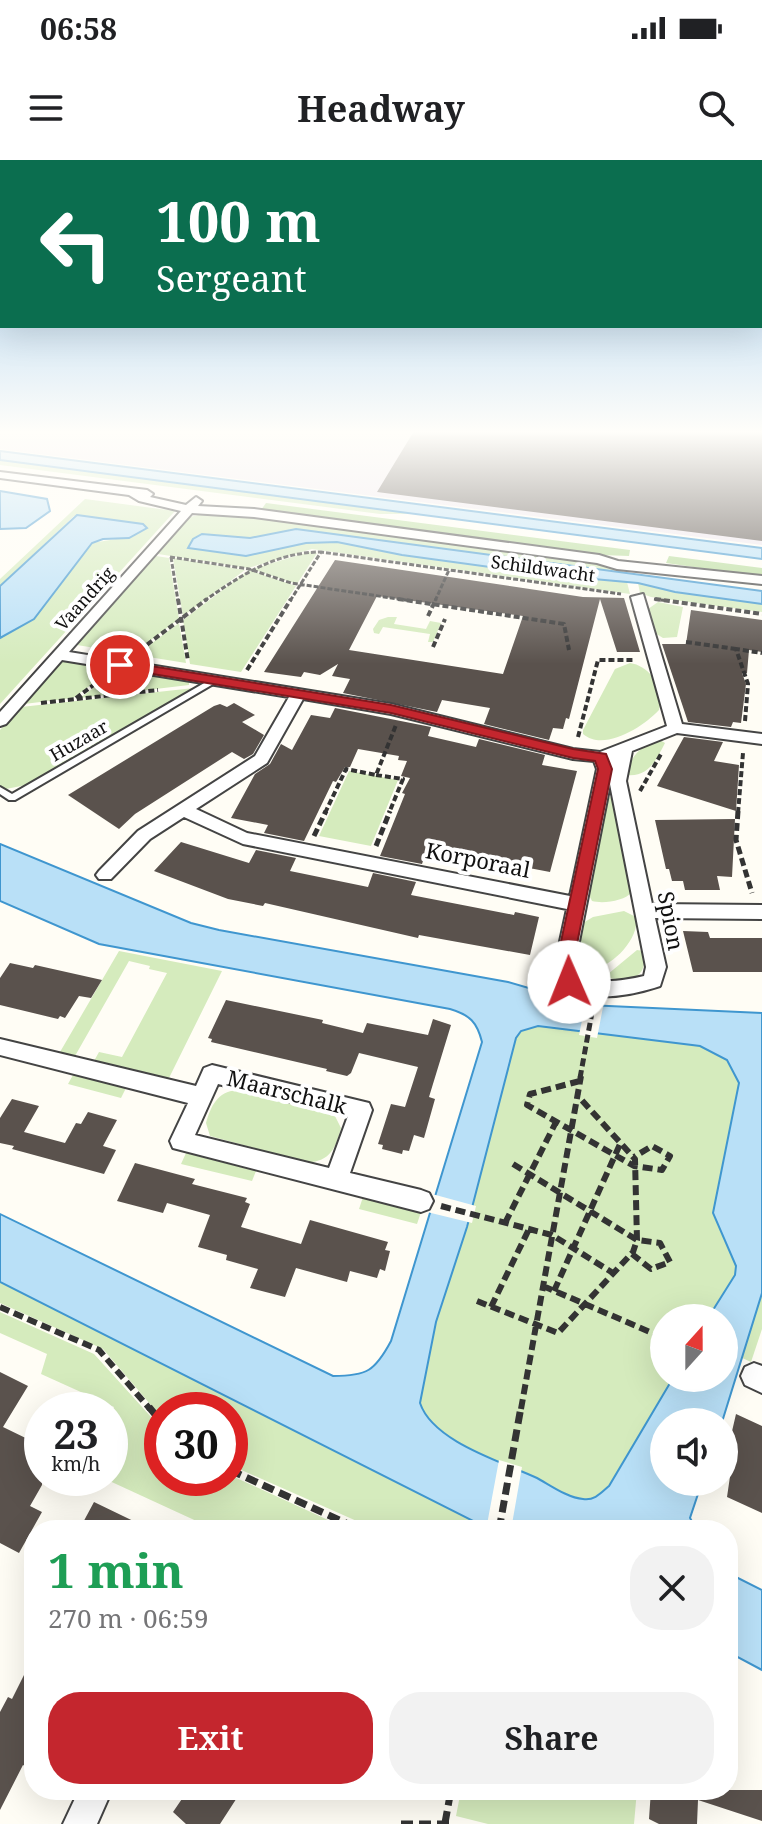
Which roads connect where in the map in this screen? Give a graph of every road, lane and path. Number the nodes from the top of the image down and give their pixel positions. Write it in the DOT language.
graph roads {
  1 [pos="189,509"];
  2 [pos="225,509"];
  3 [pos="321,552"];
  4 [pos="150,554"];
  5 [pos="171,557"];
  6 [pos="249,569"];
  7 [pos="449,570"];
  8 [pos="762,580"];
  9 [pos="300,585"];
  10 [pos="638,597"];
  11 [pos="433,604"];
  12 [pos="762,614"];
  13 [pos="428,616"];
  14 [pos="445,619"];
  15 [pos="181,620"];
  16 [pos="686,642"];
  17 [pos="433,647"];
  18 [pos="736,649"];
  19 [pos="569,650"];
  20 [pos="762,653"];
  21 [pos="59,655"];
  22 [pos="654,660"];
  23 [pos="120,665"];
  24 [pos="244,675"];
  25 [pos="190,676"];
  26 [pos="216,680"];
  27 [pos="298,694"];
  28 [pos="75,699"];
  29 [pos="13,706"];
  30 [pos="402,711"];
  31 [pos="0,721"];
  32 [pos="745,726"];
  33 [pos="675,728"];
  34 [pos="762,739"];
  35 [pos="624,748"];
  36 [pos="743,748"];
  37 [pos="573,754"];
  38 [pos="601,757"];
  39 [pos="376,775"];
  40 [pos="0,790"];
  41 [pos="183,810"];
  42 [pos="307,852"];
  43 [pos="368,863"];
  44 [pos="105,875"];
  45 [pos="578,904"];
  46 [pos="757,904"];
  47 [pos="644,911"];
  48 [pos="596,995"];
  49 [pos="0,1047"];
  50 [pos="580,1081"];
  51 [pos="577,1095"];
  52 [pos="202,1097"];
  53 [pos="556,1122"];
  54 [pos="571,1130"];
  55 [pos="621,1142"];
  56 [pos="615,1155"];
  57 [pos="634,1157"];
  58 [pos="513,1164"];
  59 [pos="636,1167"];
  60 [pos="530,1174"];
  61 [pos="336,1180"];
  62 [pos="560,1193"];
  63 [pos="421,1201"];
  64 [pos="590,1211"];
  65 [pos="505,1223"];
  66 [pos="529,1229"];
  67 [pos="552,1235"];
  68 [pos="637,1240"];
  69 [pos="574,1248"];
  70 [pos="632,1254"];
  71 [pos="613,1273"];
  72 [pos="543,1286"];
  73 [pos="554,1291"];
  74 [pos="477,1301"];
  75 [pos="584,1304"];
  76 [pos="0,1307"];
  77 [pos="491,1307"];
  78 [pos="536,1325"];
  79 [pos="650,1332"];
  80 [pos="144,1402"];
  81 [pos="248,1478"];
  82 [pos="339,1520"];
  83 [pos="501,1520"];
  84 [pos="91,1800"];
  85 [pos="450,1800"];
  86 [pos="80,1824"];
  87 [pos="401,1824"];
  88 [pos="446,1824"];
  1 -- 4 [label="street, Vaandrig"];
  2 -- 8 [label="street"];
  3 -- 6 [label="path, Schildwacht"];
  3 -- 7 [label="path, Schildwacht"];
  3 -- 9 [label="path"];
  4 -- 5 [label="path"];
  4 -- 21 [label="street, Vaandrig"];
  5 -- 6 [label="path"];
  5 -- 15 [label="path"];
  6 -- 9 [label="path"];
  6 -- 15 [label="path"];
  7 -- 10 [label="path, Schildwacht"];
  7 -- 11 [label="path"];
  9 -- 11 [label="path"];
  9 -- 24 [label="path"];
  10 -- 12 [label="path, Schildwacht"];
  10 -- 22 [label="street"];
  11 -- 13 [label="path"];
  11 -- 19 [label="path"];
  14 -- 17 [label="path"];
  15 -- 23 [label="path"];
  15 -- 25 [label="path"];
  16 -- 18 [label="path"];
  18 -- 20 [label="path"];
  18 -- 32 [label="path"];
  21 -- 23 [label="street"];
  21 -- 29 [label="street, Vaandrig"];
  22 -- 33 [label="street"];
  22 -- 37 [label="path"];
  23 -- 25 [label="street"];
  23 -- 28 [label="path"];
  25 -- 26 [label="street"];
  25 -- 28 [label="path"];
  26 -- 27 [label="street"];
  26 -- 40 [label="lane, Huzaar"];
  27 -- 30 [label="street"];
  27 -- 41 [label="street"];
  28 -- 29 [label="path"];
  29 -- 31 [label="street, Vaandrig"];
  30 -- 37 [label="street"];
  30 -- 39 [label="path"];
  33 -- 34 [label="street"];
  33 -- 35 [label="street"];
  35 -- 38 [label="street"];
  35 -- 47 [label="street, Spion"];
  36 -- 46 [label="path"];
  37 -- 38 [label="street"];
  38 -- 45 [label="street, Spion"];
  39 -- 42 [label="path"];
  39 -- 43 [label="path"];
  41 -- 42 [label="street, Korporaal"];
  41 -- 44 [label="street"];
  42 -- 43 [label="street, Korporaal"];
  43 -- 45 [label="street, Korporaal"];
  45 -- 47 [label="street, Spion"];
  46 -- 47 [label="street"];
  48 -- 50 [label="path"];
  49 -- 52 [label="street, Maarschalk"];
  50 -- 51 [label="path"];
  50 -- 53 [label="path"];
  51 -- 54 [label="path"];
  51 -- 55 [label="path"];
  52 -- 61 [label="street, Maarschalk"];
  52 -- 61 [label="street, Maarschalk"];
  53 -- 54 [label="path"];
  53 -- 60 [label="path"];
  54 -- 56 [label="path"];
  54 -- 62 [label="path"];
  55 -- 56 [label="path"];
  55 -- 57 [label="path"];
  56 -- 59 [label="path"];
  56 -- 64 [label="path"];
  57 -- 59 [label="path"];
  57 -- 59 [label="path"];
  58 -- 60 [label="path"];
  59 -- 68 [label="path"];
  60 -- 62 [label="path"];
  60 -- 65 [label="path"];
  61 -- 63 [label="street, Maarschalk"];
  62 -- 64 [label="path"];
  62 -- 67 [label="path"];
  63 -- 65 [label="path"];
  64 -- 68 [label="path"];
  64 -- 69 [label="path"];
  65 -- 66 [label="path"];
  66 -- 67 [label="path"];
  66 -- 77 [label="path"];
  67 -- 69 [label="path"];
  67 -- 72 [label="path"];
  68 -- 70 [label="path"];
  68 -- 70 [label="path"];
  69 -- 71 [label="path"];
  69 -- 73 [label="path"];
  70 -- 71 [label="path"];
  71 -- 75 [label="path"];
  72 -- 73 [label="path"];
  72 -- 78 [label="path"];
  73 -- 75 [label="path"];
  74 -- 77 [label="path"];
  75 -- 78 [label="path"];
  75 -- 79 [label="path"];
  76 -- 80 [label="path"];
  77 -- 78 [label="path"];
  78 -- 83 [label="path"];
  81 -- 82 [label="path"];
  84 -- 86 [label="street"];
  85 -- 88 [label="path"];
  87 -- 88 [label="path"];
}
